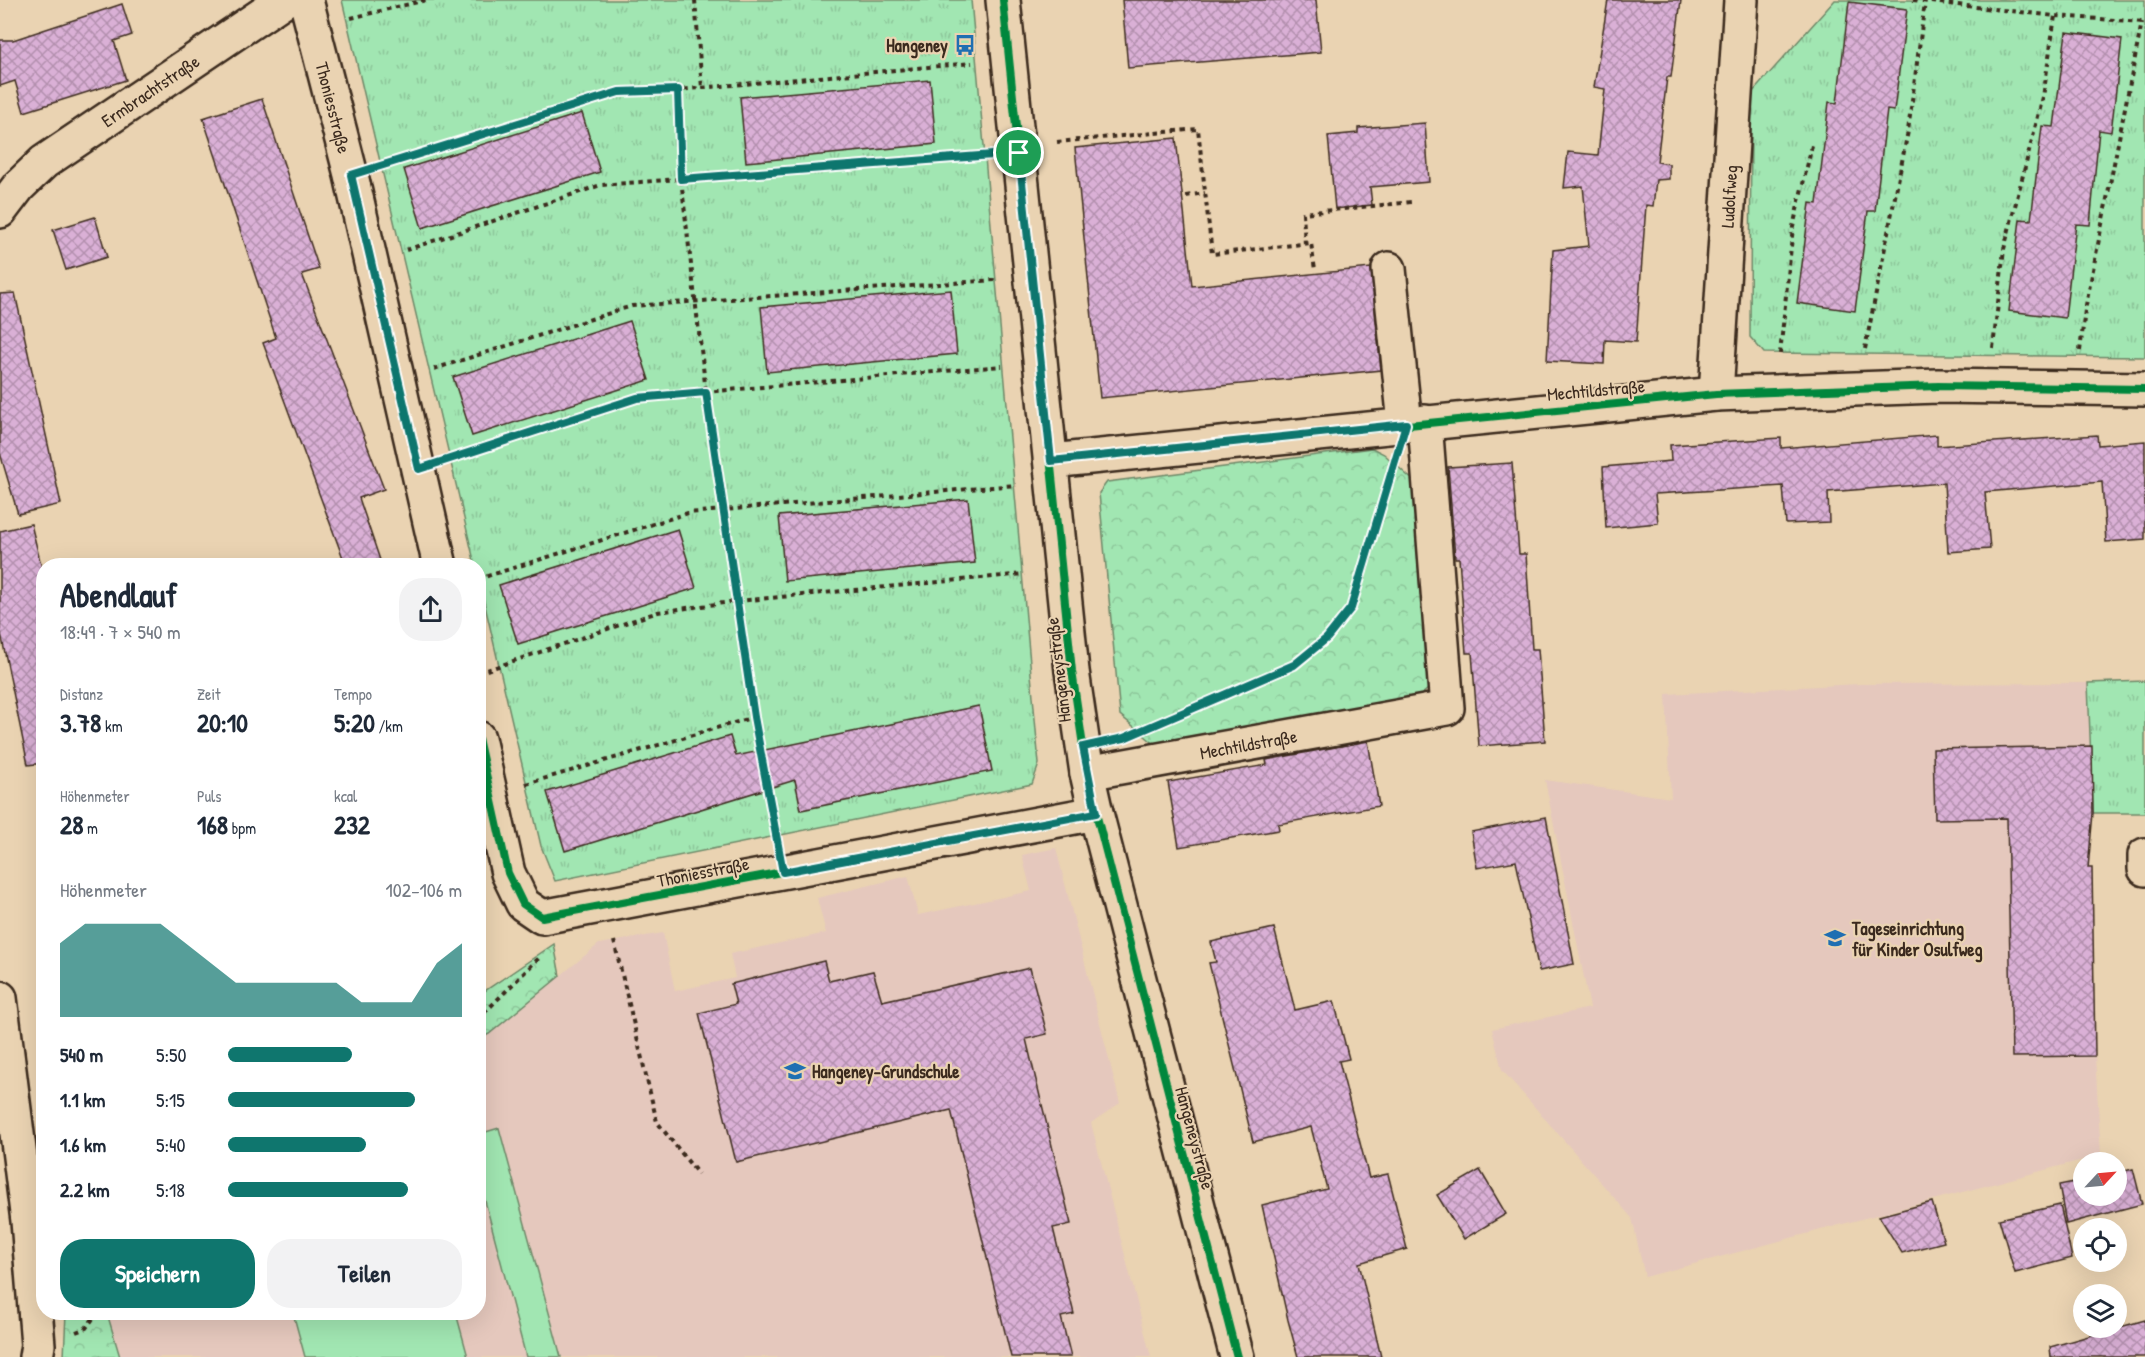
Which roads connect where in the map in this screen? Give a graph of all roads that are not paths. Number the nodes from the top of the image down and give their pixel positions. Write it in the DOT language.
graph roads {
  1 [pos="284,0"];
  2 [pos="1003,0"];
  3 [pos="1742,0"];
  4 [pos="309,13"];
  5 [pos="6,188"];
  6 [pos="1389,269"];
  7 [pos="2145,389"];
  8 [pos="1716,394"];
  9 [pos="1415,423"];
  10 [pos="1052,472"];
  11 [pos="438,558"];
  12 [pos="486,773"];
  13 [pos="1087,773"];
  14 [pos="1096,813"];
  15 [pos="2145,855"];
  16 [pos="2145,869"];
  17 [pos="0,998"];
  18 [pos="36,1357"];
  19 [pos="1238,1357"];
  1 -- 5 [label="street, Ermbrachtstraße"];
  2 -- 10 [label="street, Hangeneystraße"];
  3 -- 8 [label="street, Ludolfweg"];
  4 -- 11 [label="street, Thoniesstraße"];
  6 -- 9 [label="street"];
  7 -- 8 [label="street, Mechtildstraße"];
  8 -- 9 [label="street, Mechtildstraße"];
  9 -- 10 [label="street, Mechtildstraße"];
  9 -- 13 [label="street, Mechtildstraße"];
  10 -- 13 [label="street, Hangeneystraße"];
  12 -- 14 [label="street, Thoniesstraße"];
  13 -- 14 [label="street, Hangeneystraße"];
  14 -- 19 [label="street, Hangeneystraße"];
  15 -- 16 [label="street"];
  17 -- 18 [label="street"];
}
